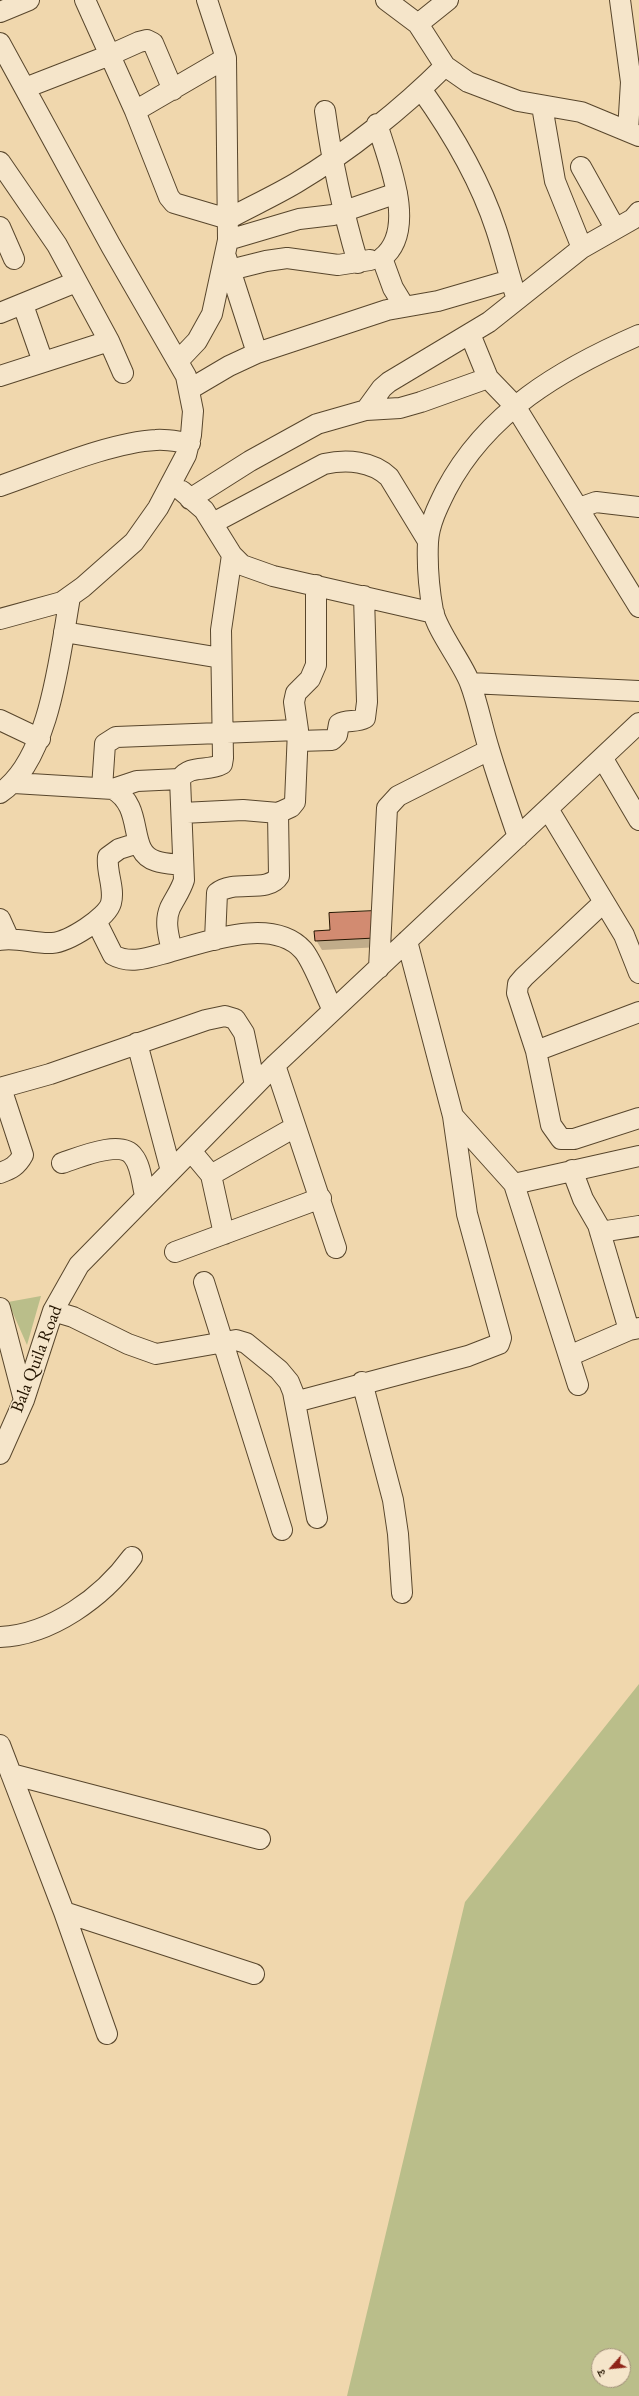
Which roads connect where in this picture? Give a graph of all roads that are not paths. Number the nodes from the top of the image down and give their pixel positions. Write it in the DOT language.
graph roads {
  1 [pos="29,0"];
  2 [pos="85,0"];
  3 [pos="207,0"];
  4 [pos="386,0"];
  5 [pos="448,0"];
  6 [pos="620,0"];
  7 [pos="0,12"];
  8 [pos="418,24"];
  9 [pos="632,35"];
  10 [pos="0,43"];
  11 [pos="110,55"];
  12 [pos="226,58"];
  13 [pos="445,66"];
  14 [pos="25,88"];
  15 [pos="421,89"];
  16 [pos="172,90"];
  17 [pos="542,106"];
  18 [pos="135,111"];
  19 [pos="325,111"];
  20 [pos="377,124"];
  21 [pos="634,133"];
  22 [pos="331,160"];
  23 [pos="0,162"];
  24 [pos="581,167"];
  25 [pos="397,193"];
  26 [pos="343,212"];
  27 [pos="228,219"];
  28 [pos="637,221"];
  29 [pos="0,227"];
  30 [pos="615,228"];
  31 [pos="582,248"];
  32 [pos="228,256"];
  33 [pos="382,258"];
  34 [pos="14,259"];
  35 [pos="358,262"];
  36 [pos="76,282"];
  37 [pos="514,290"];
  38 [pos="23,305"];
  39 [pos="404,306"];
  40 [pos="0,313"];
  41 [pos="470,334"];
  42 [pos="639,336"];
  43 [pos="109,341"];
  44 [pos="257,353"];
  45 [pos="178,361"];
  46 [pos="43,362"];
  47 [pos="123,373"];
  48 [pos="0,376"];
  49 [pos="488,378"];
  50 [pos="190,389"];
  51 [pos="515,406"];
  52 [pos="366,410"];
  53 [pos="190,444"];
  54 [pos="173,483"];
  55 [pos="0,486"];
  56 [pos="190,499"];
  57 [pos="639,507"];
  58 [pos="579,508"];
  59 [pos="213,523"];
  60 [pos="428,541"];
  61 [pos="232,555"];
  62 [pos="316,585"];
  63 [pos="364,596"];
  64 [pos="70,597"];
  65 [pos="639,607"];
  66 [pos="434,613"];
  67 [pos="0,619"];
  68 [pos="64,632"];
  69 [pos="221,658"];
  70 [pos="470,682"];
  71 [pos="639,691"];
  72 [pos="0,720"];
  73 [pos="639,723"];
  74 [pos="221,734"];
  75 [pos="298,736"];
  76 [pos="40,738"];
  77 [pos="489,750"];
  78 [pos="603,759"];
  79 [pos="180,779"];
  80 [pos="7,788"];
  81 [pos="108,789"];
  82 [pos="548,809"];
  83 [pos="182,813"];
  84 [pos="278,813"];
  85 [pos="639,820"];
  86 [pos="518,838"];
  87 [pos="138,843"];
  88 [pos="183,865"];
  89 [pos="604,902"];
  90 [pos="0,919"];
  91 [pos="96,921"];
  92 [pos="5,940"];
  93 [pos="215,940"];
  94 [pos="407,941"];
  95 [pos="172,952"];
  96 [pos="379,968"];
  97 [pos="639,973"];
  98 [pos="333,1010"];
  99 [pos="639,1012"];
  100 [pos="137,1043"];
  101 [pos="536,1051"];
  102 [pos="275,1064"];
  103 [pos="255,1085"];
  104 [pos="0,1088"];
  105 [pos="453,1116"];
  106 [pos="639,1118"];
  107 [pos="295,1127"];
  108 [pos="191,1152"];
  109 [pos="639,1156"];
  110 [pos="62,1163"];
  111 [pos="572,1170"];
  112 [pos="171,1171"];
  113 [pos="0,1173"];
  114 [pos="211,1175"];
  115 [pos="514,1184"];
  116 [pos="145,1195"];
  117 [pos="321,1198"];
  118 [pos="639,1226"];
  119 [pos="600,1232"];
  120 [pos="224,1234"];
  121 [pos="336,1248"];
  122 [pos="175,1252"];
  123 [pos="204,1282"];
  124 [pos="0,1308"];
  125 [pos="53,1311"];
  126 [pos="634,1329"];
  127 [pos="222,1341"];
  128 [pos="569,1356"];
  129 [pos="362,1382"];
  130 [pos="578,1385"];
  131 [pos="24,1400"];
  132 [pos="296,1402"];
  133 [pos="5,1426"];
  134 [pos="0,1454"];
  135 [pos="317,1518"];
  136 [pos="282,1530"];
  137 [pos="132,1557"];
  138 [pos="402,1593"];
  139 [pos="0,1636"];
  140 [pos="0,1745"];
  141 [pos="11,1774"];
  142 [pos="260,1838"];
  143 [pos="64,1912"];
  144 [pos="254,1974"];
  145 [pos="107,2034"];
  1 -- 7 [label="street"];
  2 -- 11 [label="street"];
  3 -- 12 [label="street"];
  4 -- 8 [label="street"];
  5 -- 8 [label="street"];
  6 -- 9 [label="street"];
  8 -- 13 [label="street"];
  9 -- 21 [label="street"];
  10 -- 14 [label="street"];
  11 -- 14 [label="street"];
  11 -- 16 [label="street"];
  11 -- 18 [label="street"];
  12 -- 16 [label="street"];
  12 -- 27 [label="street"];
  13 -- 15 [label="street"];
  13 -- 17 [label="street"];
  14 -- 45 [label="street"];
  15 -- 20 [label="street"];
  15 -- 37 [label="street"];
  16 -- 18 [label="street"];
  17 -- 21 [label="street"];
  17 -- 31 [label="street"];
  18 -- 27 [label="street"];
  19 -- 22 [label="street"];
  20 -- 22 [label="street"];
  20 -- 25 [label="street"];
  22 -- 26 [label="street"];
  22 -- 27 [label="street"];
  23 -- 36 [label="street"];
  24 -- 30 [label="street"];
  25 -- 26 [label="street"];
  25 -- 33 [label="street"];
  26 -- 32 [label="street"];
  26 -- 35 [label="street"];
  27 -- 32 [label="street"];
  28 -- 30 [label="street"];
  29 -- 34 [label="street"];
  30 -- 31 [label="street"];
  31 -- 37 [label="street"];
  32 -- 35 [label="street"];
  32 -- 44 [label="street"];
  32 -- 45 [label="street"];
  33 -- 35 [label="street"];
  33 -- 39 [label="street"];
  36 -- 38 [label="street"];
  36 -- 43 [label="street"];
  37 -- 39 [label="street"];
  37 -- 41 [label="street"];
  38 -- 40 [label="street"];
  38 -- 46 [label="street"];
  39 -- 44 [label="street"];
  41 -- 49 [label="street"];
  41 -- 52 [label="street"];
  42 -- 51 [label="street"];
  43 -- 46 [label="street"];
  43 -- 47 [label="street"];
  44 -- 50 [label="street"];
  45 -- 50 [label="street"];
  46 -- 48 [label="street"];
  49 -- 51 [label="street"];
  49 -- 52 [label="street"];
  50 -- 53 [label="street"];
  51 -- 58 [label="street"];
  51 -- 60 [label="street"];
  52 -- 56 [label="street"];
  53 -- 54 [label="street"];
  53 -- 55 [label="street"];
  54 -- 56 [label="street"];
  54 -- 64 [label="street"];
  56 -- 59 [label="street"];
  57 -- 58 [label="street"];
  58 -- 65 [label="street"];
  59 -- 60 [label="street"];
  59 -- 61 [label="street"];
  60 -- 66 [label="street"];
  61 -- 62 [label="street"];
  61 -- 69 [label="street"];
  62 -- 63 [label="street"];
  62 -- 75 [label="street"];
  63 -- 66 [label="street"];
  63 -- 75 [label="street"];
  64 -- 67 [label="street"];
  64 -- 68 [label="street"];
  66 -- 70 [label="street"];
  68 -- 69 [label="street"];
  68 -- 76 [label="street"];
  69 -- 74 [label="street"];
  70 -- 71 [label="street"];
  70 -- 77 [label="street"];
  72 -- 76 [label="street"];
  73 -- 78 [label="street, Bala Quila Road"];
  74 -- 75 [label="street"];
  74 -- 79 [label="street"];
  74 -- 81 [label="street"];
  75 -- 84 [label="street"];
  76 -- 80 [label="street"];
  77 -- 86 [label="street"];
  77 -- 96 [label="street"];
  78 -- 82 [label="street, Bala Quila Road"];
  78 -- 85 [label="street"];
  79 -- 81 [label="street"];
  79 -- 83 [label="street"];
  80 -- 81 [label="street"];
  81 -- 87 [label="street"];
  82 -- 86 [label="street, Bala Quila Road"];
  82 -- 89 [label="street"];
  83 -- 84 [label="street"];
  83 -- 88 [label="street"];
  84 -- 93 [label="street"];
  86 -- 94 [label="street, Bala Quila Road"];
  87 -- 88 [label="street"];
  87 -- 91 [label="street"];
  88 -- 95 [label="street"];
  89 -- 97 [label="street"];
  89 -- 101 [label="street"];
  90 -- 92 [label="street"];
  91 -- 92 [label="street"];
  91 -- 95 [label="street"];
  93 -- 95 [label="street"];
  93 -- 98 [label="street"];
  94 -- 96 [label="street, Bala Quila Road"];
  94 -- 105 [label="street"];
  96 -- 98 [label="street, Bala Quila Road"];
  98 -- 102 [label="street, Bala Quila Road"];
  99 -- 101 [label="street"];
  100 -- 103 [label="street"];
  100 -- 104 [label="street"];
  100 -- 112 [label="street"];
  101 -- 106 [label="street"];
  102 -- 103 [label="street, Bala Quila Road"];
  102 -- 107 [label="street"];
  103 -- 108 [label="street, Bala Quila Road"];
  104 -- 113 [label="street"];
  105 -- 115 [label="street"];
  105 -- 129 [label="street"];
  107 -- 114 [label="street"];
  107 -- 117 [label="street"];
  108 -- 112 [label="street, Bala Quila Road"];
  108 -- 114 [label="street"];
  109 -- 111 [label="street"];
  110 -- 116 [label="street"];
  111 -- 115 [label="street"];
  111 -- 119 [label="street"];
  112 -- 116 [label="street, Bala Quila Road"];
  114 -- 120 [label="street"];
  115 -- 128 [label="street"];
  116 -- 125 [label="street, Bala Quila Road"];
  117 -- 120 [label="street"];
  117 -- 121 [label="street"];
  118 -- 119 [label="street"];
  119 -- 126 [label="street"];
  120 -- 122 [label="street"];
  123 -- 127 [label="street"];
  124 -- 131 [label="street"];
  125 -- 127 [label="street"];
  125 -- 131 [label="street, Bala Quila Road"];
  126 -- 128 [label="street"];
  127 -- 132 [label="street"];
  127 -- 136 [label="street"];
  128 -- 130 [label="street"];
  129 -- 132 [label="street"];
  129 -- 138 [label="street"];
  131 -- 133 [label="street, Bala Quila Road"];
  132 -- 135 [label="street"];
  133 -- 134 [label="street, Bala Quila Road"];
  137 -- 139 [label="street"];
  140 -- 141 [label="street"];
  141 -- 142 [label="street"];
  141 -- 143 [label="street"];
  143 -- 144 [label="street"];
  143 -- 145 [label="street"];
}
